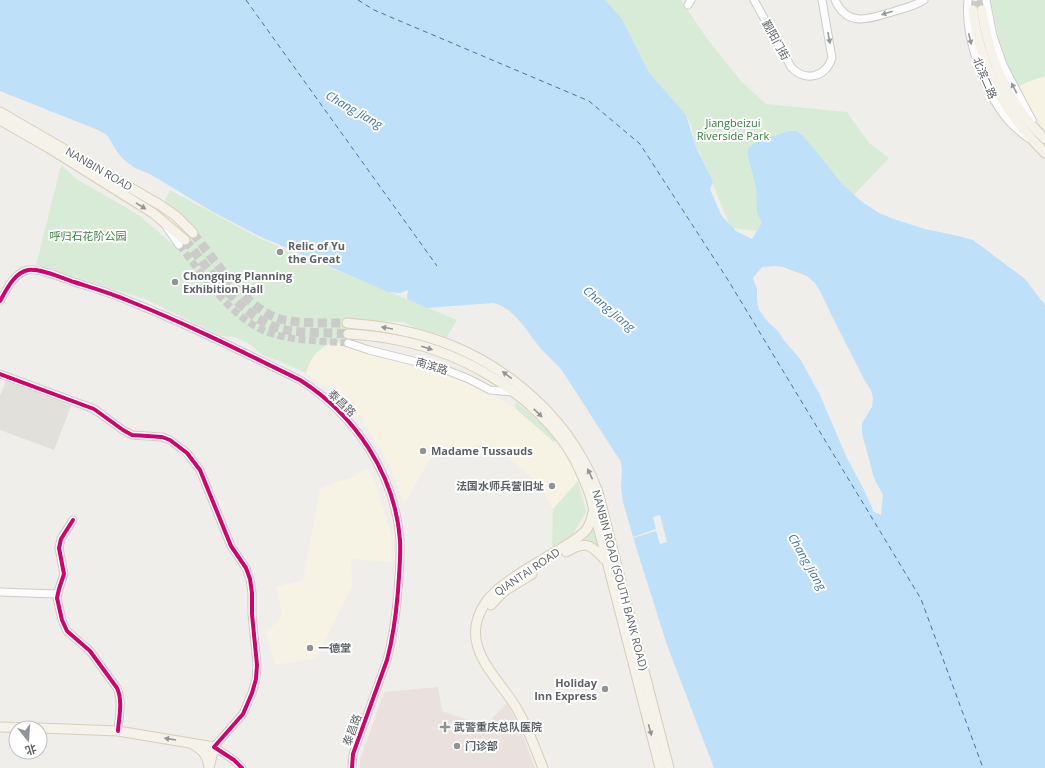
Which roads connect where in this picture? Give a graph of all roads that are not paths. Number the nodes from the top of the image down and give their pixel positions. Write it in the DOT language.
graph roads {
  1 [pos="754,0"];
  2 [pos="822,0"];
  3 [pos="835,0"];
  4 [pos="924,0"];
  5 [pos="968,0"];
  6 [pos="986,0"];
  7 [pos="0,112"];
  8 [pos="0,120"];
  9 [pos="1043,137"];
  10 [pos="1033,141"];
  11 [pos="1045,153"];
  12 [pos="163,207"];
  13 [pos="159,217"];
  14 [pos="193,233"];
  15 [pos="182,243"];
  16 [pos="0,301"];
  17 [pos="348,324"];
  18 [pos="348,338"];
  19 [pos="0,374"];
  20 [pos="514,392"];
  21 [pos="593,511"];
  22 [pos="72,520"];
  23 [pos="605,560"];
  24 [pos="0,592"];
  25 [pos="57,594"];
  26 [pos="638,651"];
  27 [pos="631,659"];
  28 [pos="637,683"];
  29 [pos="658,723"];
  30 [pos="48,728"];
  31 [pos="118,731"];
  32 [pos="189,742"];
  33 [pos="214,747"];
  34 [pos="209,768"];
  35 [pos="242,768"];
  36 [pos="352,768"];
  37 [pos="543,768"];
  38 [pos="549,768"];
  39 [pos="660,768"];
  40 [pos="670,768"];
  2 -- 1 [label="street, 觐阳门街, one-way"];
  4 -- 3 [label="street, one-way"];
  5 -- 10 [label="street, 北滨二路, one-way"];
  9 -- 6 [label="street, 北滨二路, one-way"];
  7 -- 12 [label="main road, NANBIN ROAD"];
  8 -- 13 [label="main road, NANBIN ROAD, one-way"];
  9 -- 10 [label="main road"];
  10 -- 11 [label="main road"];
  12 -- 13 [label="main road"];
  12 -- 14 [label="main road, NANBIN ROAD"];
  13 -- 15 [label="main road, NANBIN ROAD"];
  16 -- 36 [label="street, 泰昌路"];
  26 -- 17 [label="main road, NANBIN ROAD (SOUTH BANK ROAD), one-way"];
  18 -- 20 [label="street, 南滨路"];
  18 -- 20 [label="main road, NANBIN ROAD (SOUTH BANK ROAD), one-way"];
  19 -- 33 [label="street"];
  20 -- 21 [label="main road, NANBIN ROAD (SOUTH BANK ROAD), one-way"];
  21 -- 23 [label="main road, NANBIN ROAD (SOUTH BANK ROAD)"];
  21 -- 37 [label="main road, QIANTAI ROAD"];
  22 -- 25 [label="street"];
  23 -- 27 [label="main road, NANBIN ROAD (SOUTH BANK ROAD)"];
  23 -- 38 [label="main road, QIANTAI ROAD"];
  24 -- 25 [label="street"];
  25 -- 31 [label="street"];
  26 -- 27 [label="main road"];
  26 -- 29 [label="main road, NANBIN ROAD (SOUTH BANK ROAD)"];
  27 -- 28 [label="main road, NANBIN ROAD (SOUTH BANK ROAD)"];
  28 -- 29 [label="main road"];
  28 -- 39 [label="main road, NANBIN ROAD (SOUTH BANK ROAD), one-way"];
  29 -- 40 [label="main road, NANBIN ROAD (SOUTH BANK ROAD)"];
  30 -- 31 [label="main road"];
  32 -- 31 [label="main road, one-way"];
  32 -- 33 [label="main road"];
  32 -- 34 [label="main road"];
  33 -- 34 [label="main road"];
  33 -- 35 [label="street"];
}
